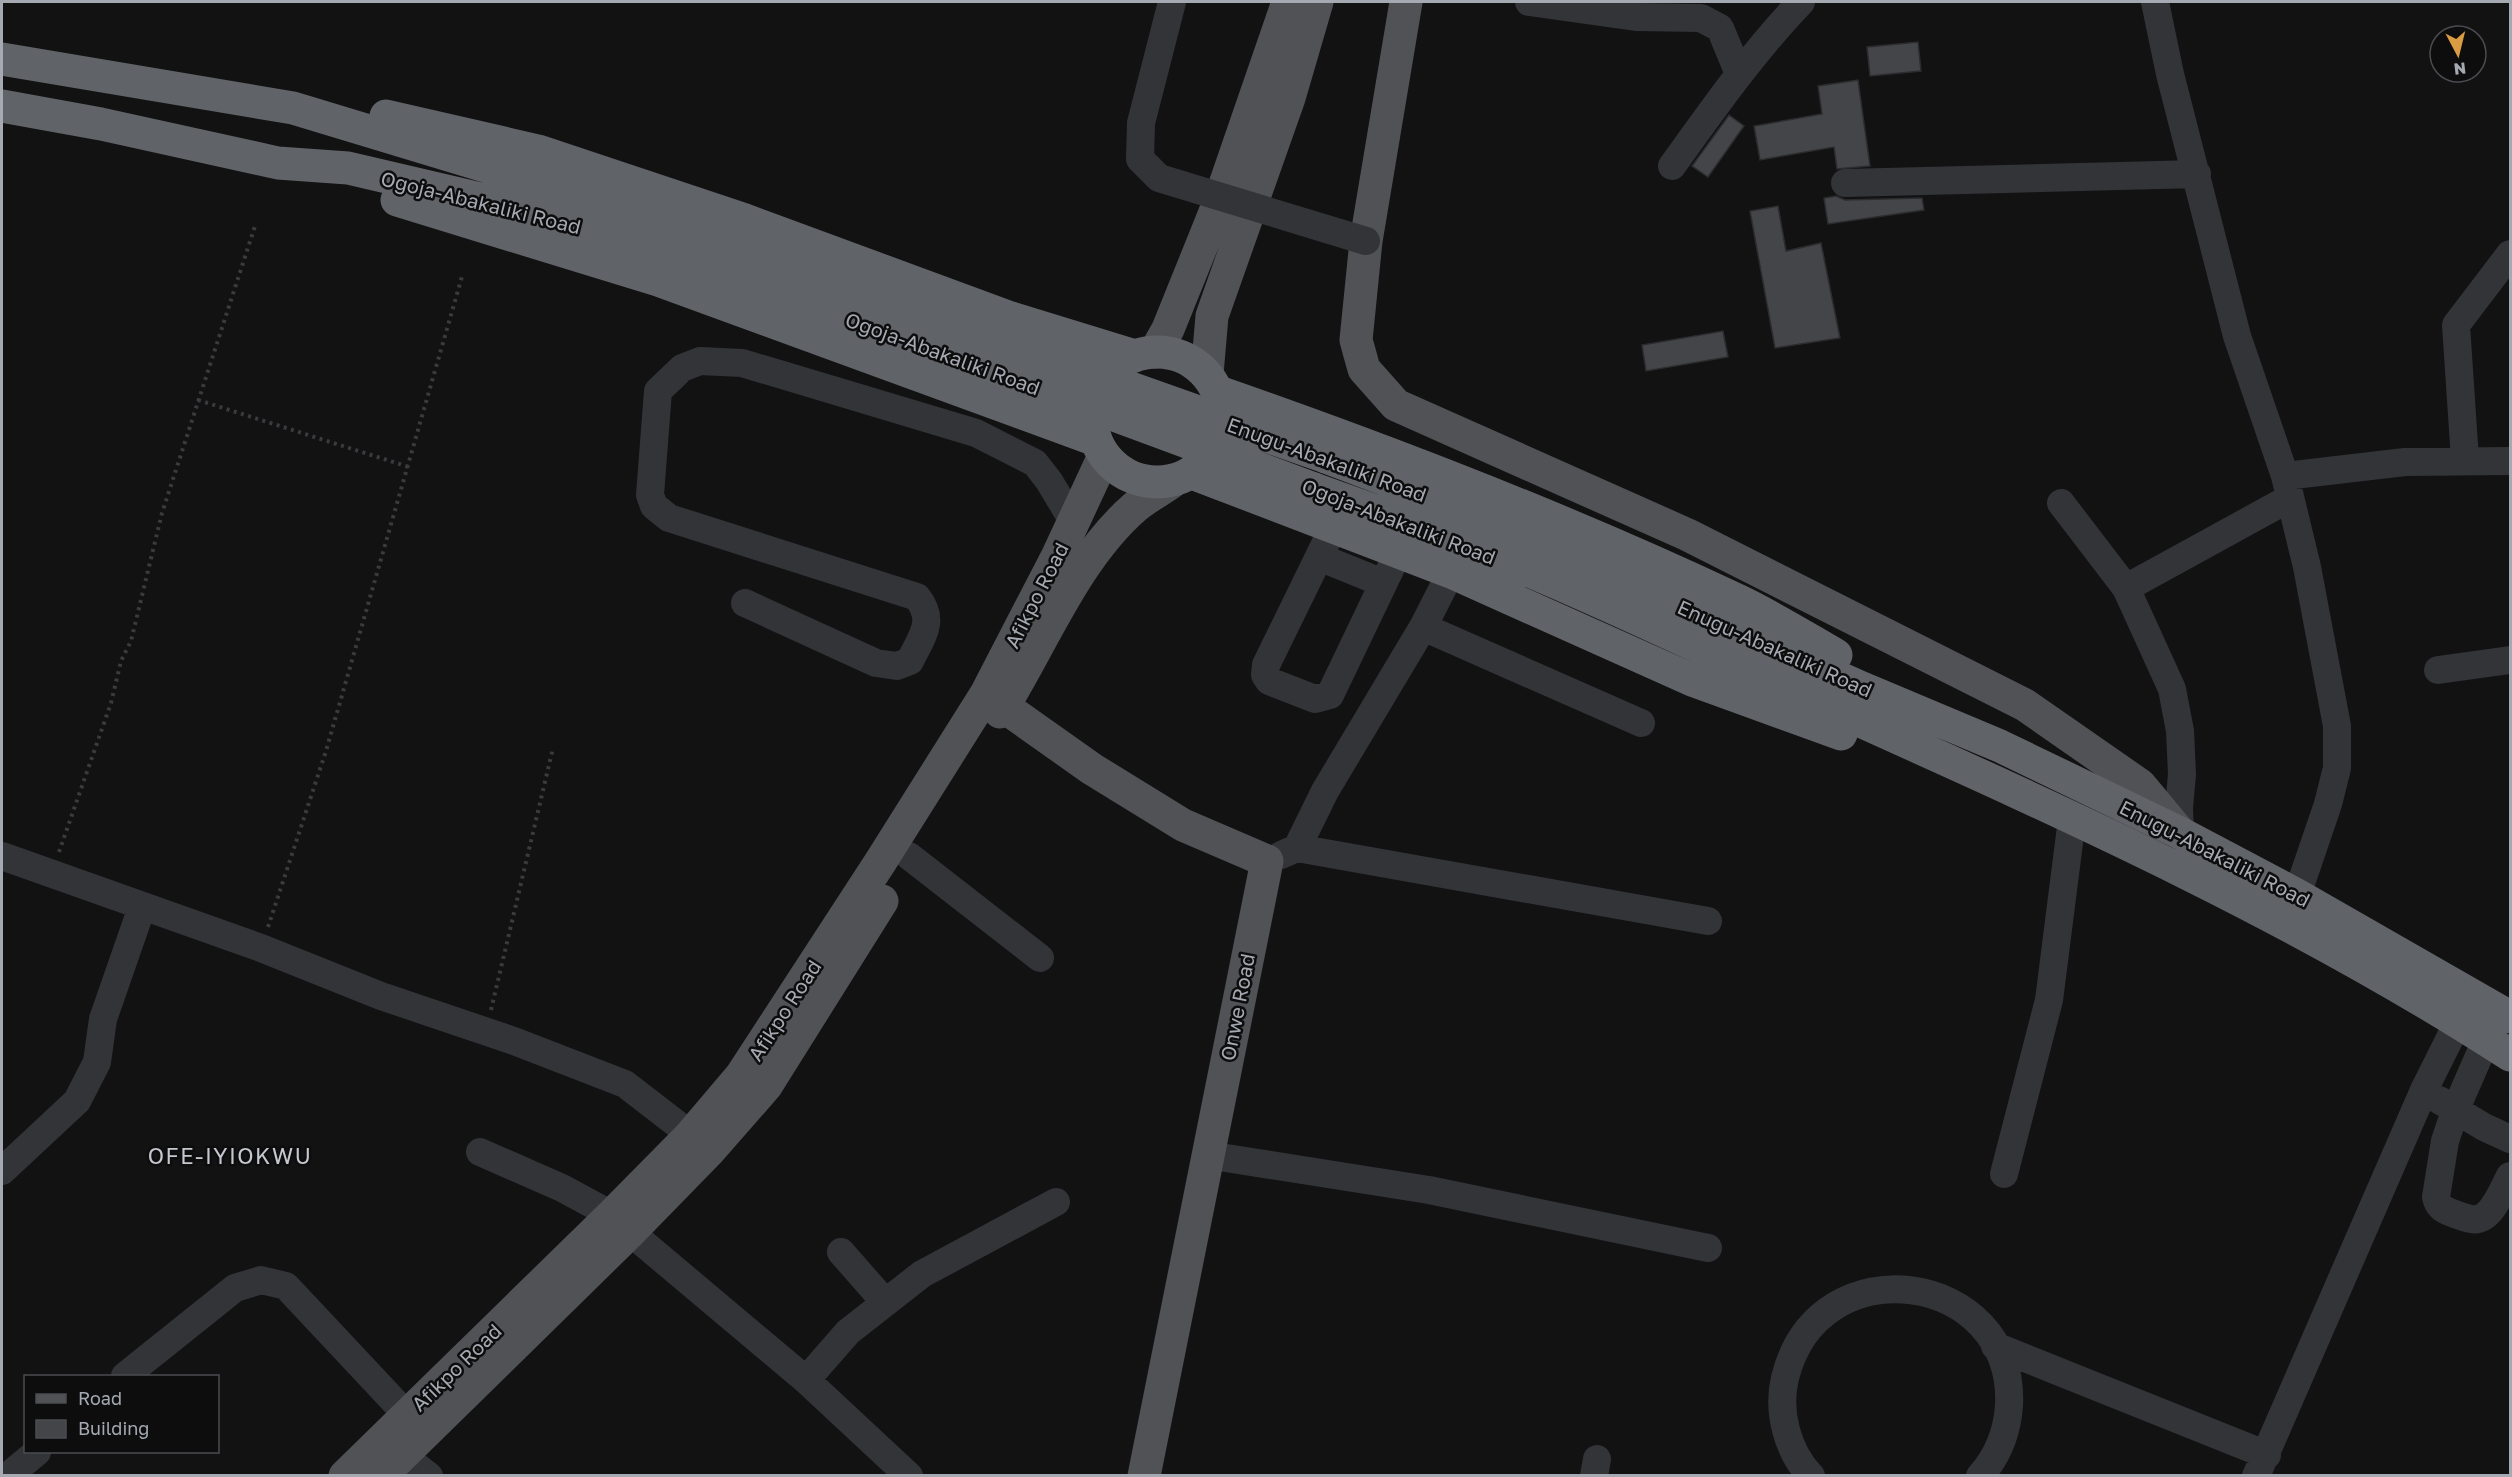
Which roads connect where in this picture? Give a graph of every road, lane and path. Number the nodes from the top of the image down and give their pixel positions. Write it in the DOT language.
graph roads {
  1 [pos="1172,2"];
  2 [pos="1288,2"];
  3 [pos="1317,2"];
  4 [pos="1406,2"];
  5 [pos="1529,2"];
  6 [pos="1801,2"];
  7 [pos="2160,3"];
  8 [pos="2,59"];
  9 [pos="1739,74"];
  10 [pos="2,106"];
  11 [pos="292,108"];
  12 [pos="1265,117"];
  13 [pos="278,163"];
  14 [pos="1672,166"];
  15 [pos="2197,174"];
  16 [pos="1845,183"];
  17 [pos="255,226"];
  18 [pos="1366,241"];
  19 [pos="2511,254"];
  20 [pos="463,273"];
  21 [pos="1145,354"];
  22 [pos="1003,358"];
  23 [pos="1213,383"];
  24 [pos="198,400"];
  25 [pos="1100,448"];
  26 [pos="2465,460"];
  27 [pos="2511,461"];
  28 [pos="409,467"];
  29 [pos="1182,477"];
  30 [pos="2288,487"];
  31 [pos="2061,503"];
  32 [pos="1073,521"];
  33 [pos="1333,528"];
  34 [pos="1398,553"];
  35 [pos="1319,557"];
  36 [pos="1451,572"];
  37 [pos="1383,584"];
  38 [pos="2126,588"];
  39 [pos="745,603"];
  40 [pos="1424,627"];
  41 [pos="2511,660"];
  42 [pos="2438,670"];
  43 [pos="994,700"];
  44 [pos="1849,716"];
  45 [pos="1641,723"];
  46 [pos="2000,746"];
  47 [pos="554,748"];
  48 [pos="1982,775"];
  49 [pos="2072,819"];
  50 [pos="2180,833"];
  51 [pos="1297,848"];
  52 [pos="2,856"];
  53 [pos="909,856"];
  54 [pos="1267,861"];
  55 [pos="51,876"];
  56 [pos="2297,895"];
  57 [pos="141,907"];
  58 [pos="1708,921"];
  59 [pos="261,948"];
  60 [pos="1040,958"];
  61 [pos="2465,1008"];
  62 [pos="2511,1017"];
  63 [pos="486,1031"];
  64 [pos="2499,1047"];
  65 [pos="2424,1090"];
  66 [pos="2455,1111"];
  67 [pos="2511,1139"];
  68 [pos="701,1142"];
  69 [pos="480,1152"];
  70 [pos="1208,1155"];
  71 [pos="2,1172"];
  72 [pos="2004,1174"];
  73 [pos="2511,1176"];
  74 [pos="1056,1202"];
  75 [pos="621,1223"];
  76 [pos="1708,1248"];
  77 [pos="841,1252"];
  78 [pos="884,1301"];
  79 [pos="1995,1346"];
  80 [pos="127,1375"];
  81 [pos="806,1380"];
  82 [pos="407,1415"];
  83 [pos="36,1453"];
  84 [pos="388,1458"];
  85 [pos="2261,1465"];
  86 [pos="8,1476"];
  87 [pos="345,1476"];
  88 [pos="429,1476"];
  89 [pos="909,1476"];
  90 [pos="1144,1476"];
  91 [pos="1811,1476"];
  92 [pos="1980,1476"];
  1 -- 18 [label="street, bridge"];
  2 -- 12 [label="main road"];
  3 -- 12 [label="main road"];
  4 -- 18 [label="main road"];
  5 -- 9 [label="street"];
  6 -- 9 [label="street"];
  7 -- 15 [label="street"];
  8 -- 11 [label="highway, Ogoja-Abakaliki Road"];
  9 -- 14 [label="street"];
  10 -- 13 [label="highway, Ogoja-Abakaliki Road"];
  11 -- 21 [label="highway"];
  11 -- 22 [label="highway, Ogoja-Abakaliki Road"];
  12 -- 21 [label="main road"];
  12 -- 23 [label="main road"];
  13 -- 22 [label="highway, Ogoja-Abakaliki Road"];
  13 -- 25 [label="highway"];
  15 -- 16 [label="street"];
  15 -- 30 [label="street"];
  17 -- 24 [label="path"];
  18 -- 50 [label="main road"];
  19 -- 26 [label="street"];
  20 -- 28 [label="path"];
  21 -- 23 [label="highway"];
  21 -- 25 [label="highway"];
  22 -- 44 [label="highway, Ogoja-Abakaliki Road, bridge"];
  22 -- 46 [label="highway, Enugu-Abakaliki Road, bridge"];
  23 -- 29 [label="highway"];
  23 -- 46 [label="highway"];
  24 -- 28 [label="path"];
  24 -- 55 [label="path"];
  25 -- 29 [label="highway"];
  25 -- 32 [label="main road, Afikpo Road"];
  26 -- 27 [label="street"];
  26 -- 30 [label="street"];
  28 -- 59 [label="path"];
  29 -- 33 [label="highway"];
  29 -- 43 [label="main road, Afikpo Road"];
  30 -- 38 [label="street"];
  30 -- 56 [label="street"];
  31 -- 38 [label="street"];
  32 -- 39 [label="street"];
  32 -- 43 [label="main road, Afikpo Road"];
  33 -- 34 [label="highway"];
  33 -- 35 [label="street"];
  34 -- 36 [label="highway"];
  34 -- 37 [label="street"];
  35 -- 37 [label="street"];
  35 -- 37 [label="street"];
  36 -- 40 [label="street"];
  36 -- 48 [label="highway"];
  38 -- 50 [label="street"];
  40 -- 45 [label="street"];
  40 -- 51 [label="street"];
  41 -- 42 [label="street"];
  43 -- 53 [label="main road, Afikpo Road"];
  43 -- 54 [label="main road"];
  43 -- 68 [label="main road, Afikpo Road"];
  44 -- 48 [label="highway, Enugu-Abakaliki Road"];
  46 -- 50 [label="highway, Enugu-Abakaliki Road"];
  47 -- 63 [label="path"];
  48 -- 49 [label="highway, Enugu-Abakaliki Road"];
  49 -- 61 [label="highway, Enugu-Abakaliki Road"];
  49 -- 72 [label="street"];
  50 -- 56 [label="highway, Enugu-Abakaliki Road"];
  51 -- 54 [label="street"];
  51 -- 58 [label="street"];
  52 -- 55 [label="street"];
  53 -- 60 [label="street"];
  53 -- 68 [label="main road, Afikpo Road"];
  54 -- 70 [label="main road, Onwe Road"];
  55 -- 57 [label="street"];
  56 -- 61 [label="highway, Enugu-Abakaliki Road"];
  57 -- 59 [label="street"];
  57 -- 71 [label="street"];
  59 -- 63 [label="street"];
  61 -- 62 [label="highway, Enugu-Abakaliki Road"];
  61 -- 64 [label="highway, Enugu-Abakaliki Road"];
  61 -- 65 [label="street"];
  63 -- 68 [label="street"];
  64 -- 66 [label="street"];
  65 -- 66 [label="street"];
  65 -- 85 [label="street"];
  66 -- 67 [label="street"];
  66 -- 73 [label="street"];
  68 -- 75 [label="main road, Afikpo Road"];
  69 -- 75 [label="street"];
  70 -- 76 [label="street"];
  70 -- 90 [label="main road, Onwe Road"];
  74 -- 78 [label="street"];
  75 -- 81 [label="street"];
  75 -- 82 [label="main road, Afikpo Road"];
  75 -- 84 [label="main road, Afikpo Road"];
  77 -- 78 [label="street"];
  78 -- 81 [label="street"];
  79 -- 85 [label="street"];
  79 -- 91 [label="street"];
  79 -- 92 [label="street"];
  80 -- 82 [label="street"];
  81 -- 89 [label="street"];
  82 -- 84 [label="main road, Afikpo Road"];
  83 -- 86 [label="street"];
  84 -- 87 [label="main road, Afikpo Road"];
  84 -- 88 [label="street"];
}
